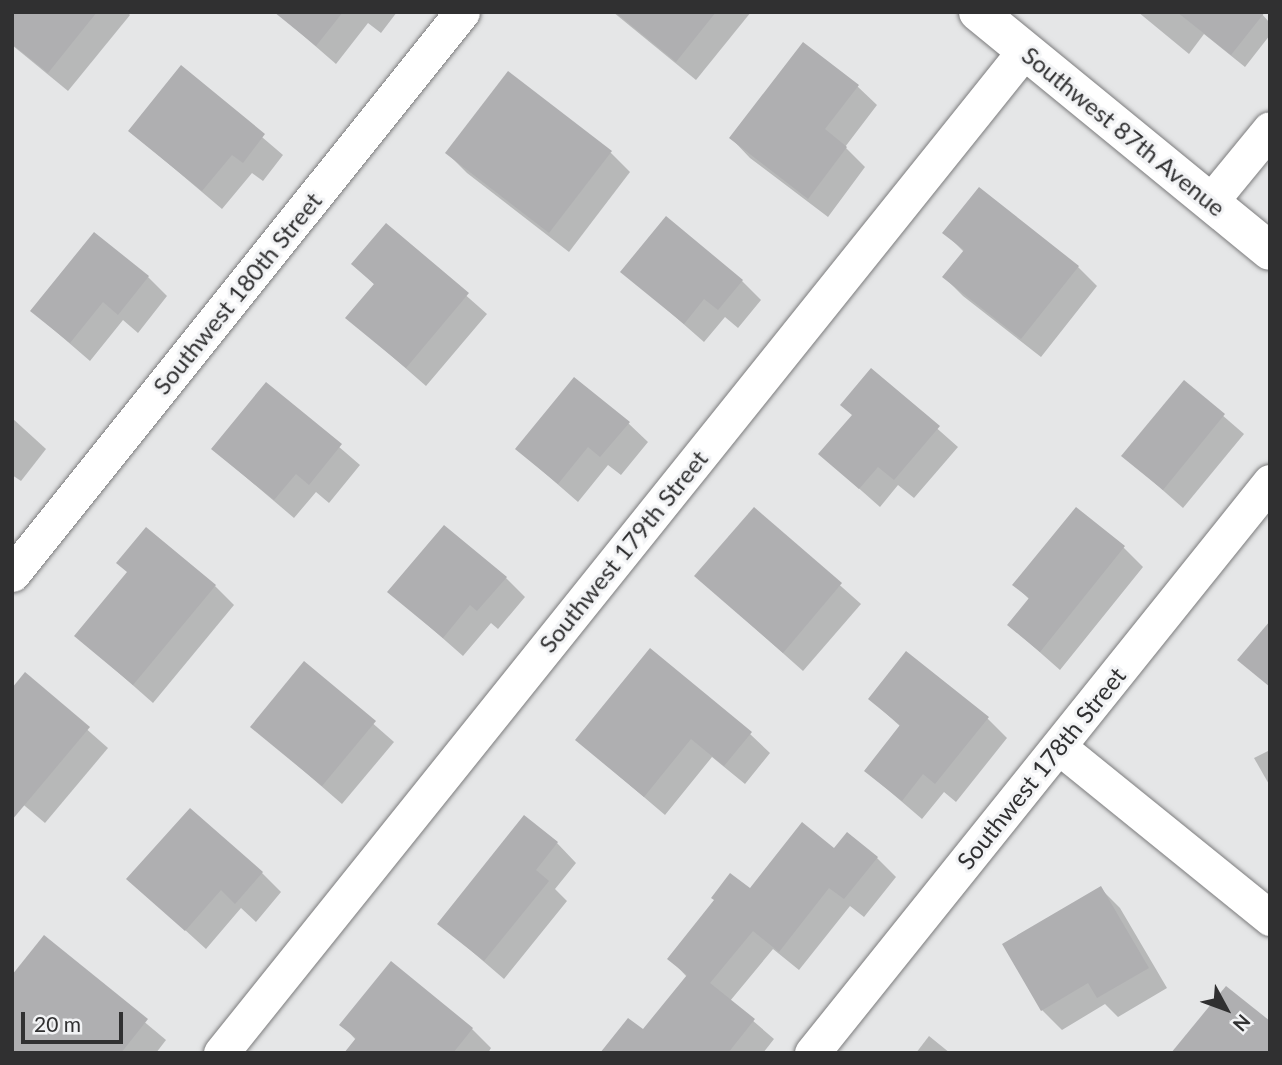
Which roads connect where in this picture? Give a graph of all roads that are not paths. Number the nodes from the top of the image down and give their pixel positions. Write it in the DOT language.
graph roads {
  1 [pos="462,12"];
  2 [pos="978,12"];
  3 [pos="1025,50"];
  4 [pos="1270,129"];
  5 [pos="1210,202"];
  6 [pos="1270,251"];
  7 [pos="1270,482"];
  8 [pos="12,574"];
  9 [pos="1059,747"];
  10 [pos="1270,918"];
  11 [pos="221,1053"];
  12 [pos="812,1053"];
  1 -- 8 [label="street, Southwest 180th Street"];
  2 -- 3 [label="street, Southwest 87th Avenue"];
  3 -- 5 [label="street, Southwest 87th Avenue"];
  3 -- 11 [label="street, Southwest 179th Street"];
  4 -- 5 [label="street"];
  5 -- 6 [label="street, Southwest 87th Avenue"];
  7 -- 9 [label="street, Southwest 178th Street"];
  9 -- 10 [label="street"];
  9 -- 12 [label="street, Southwest 178th Street"];
}
